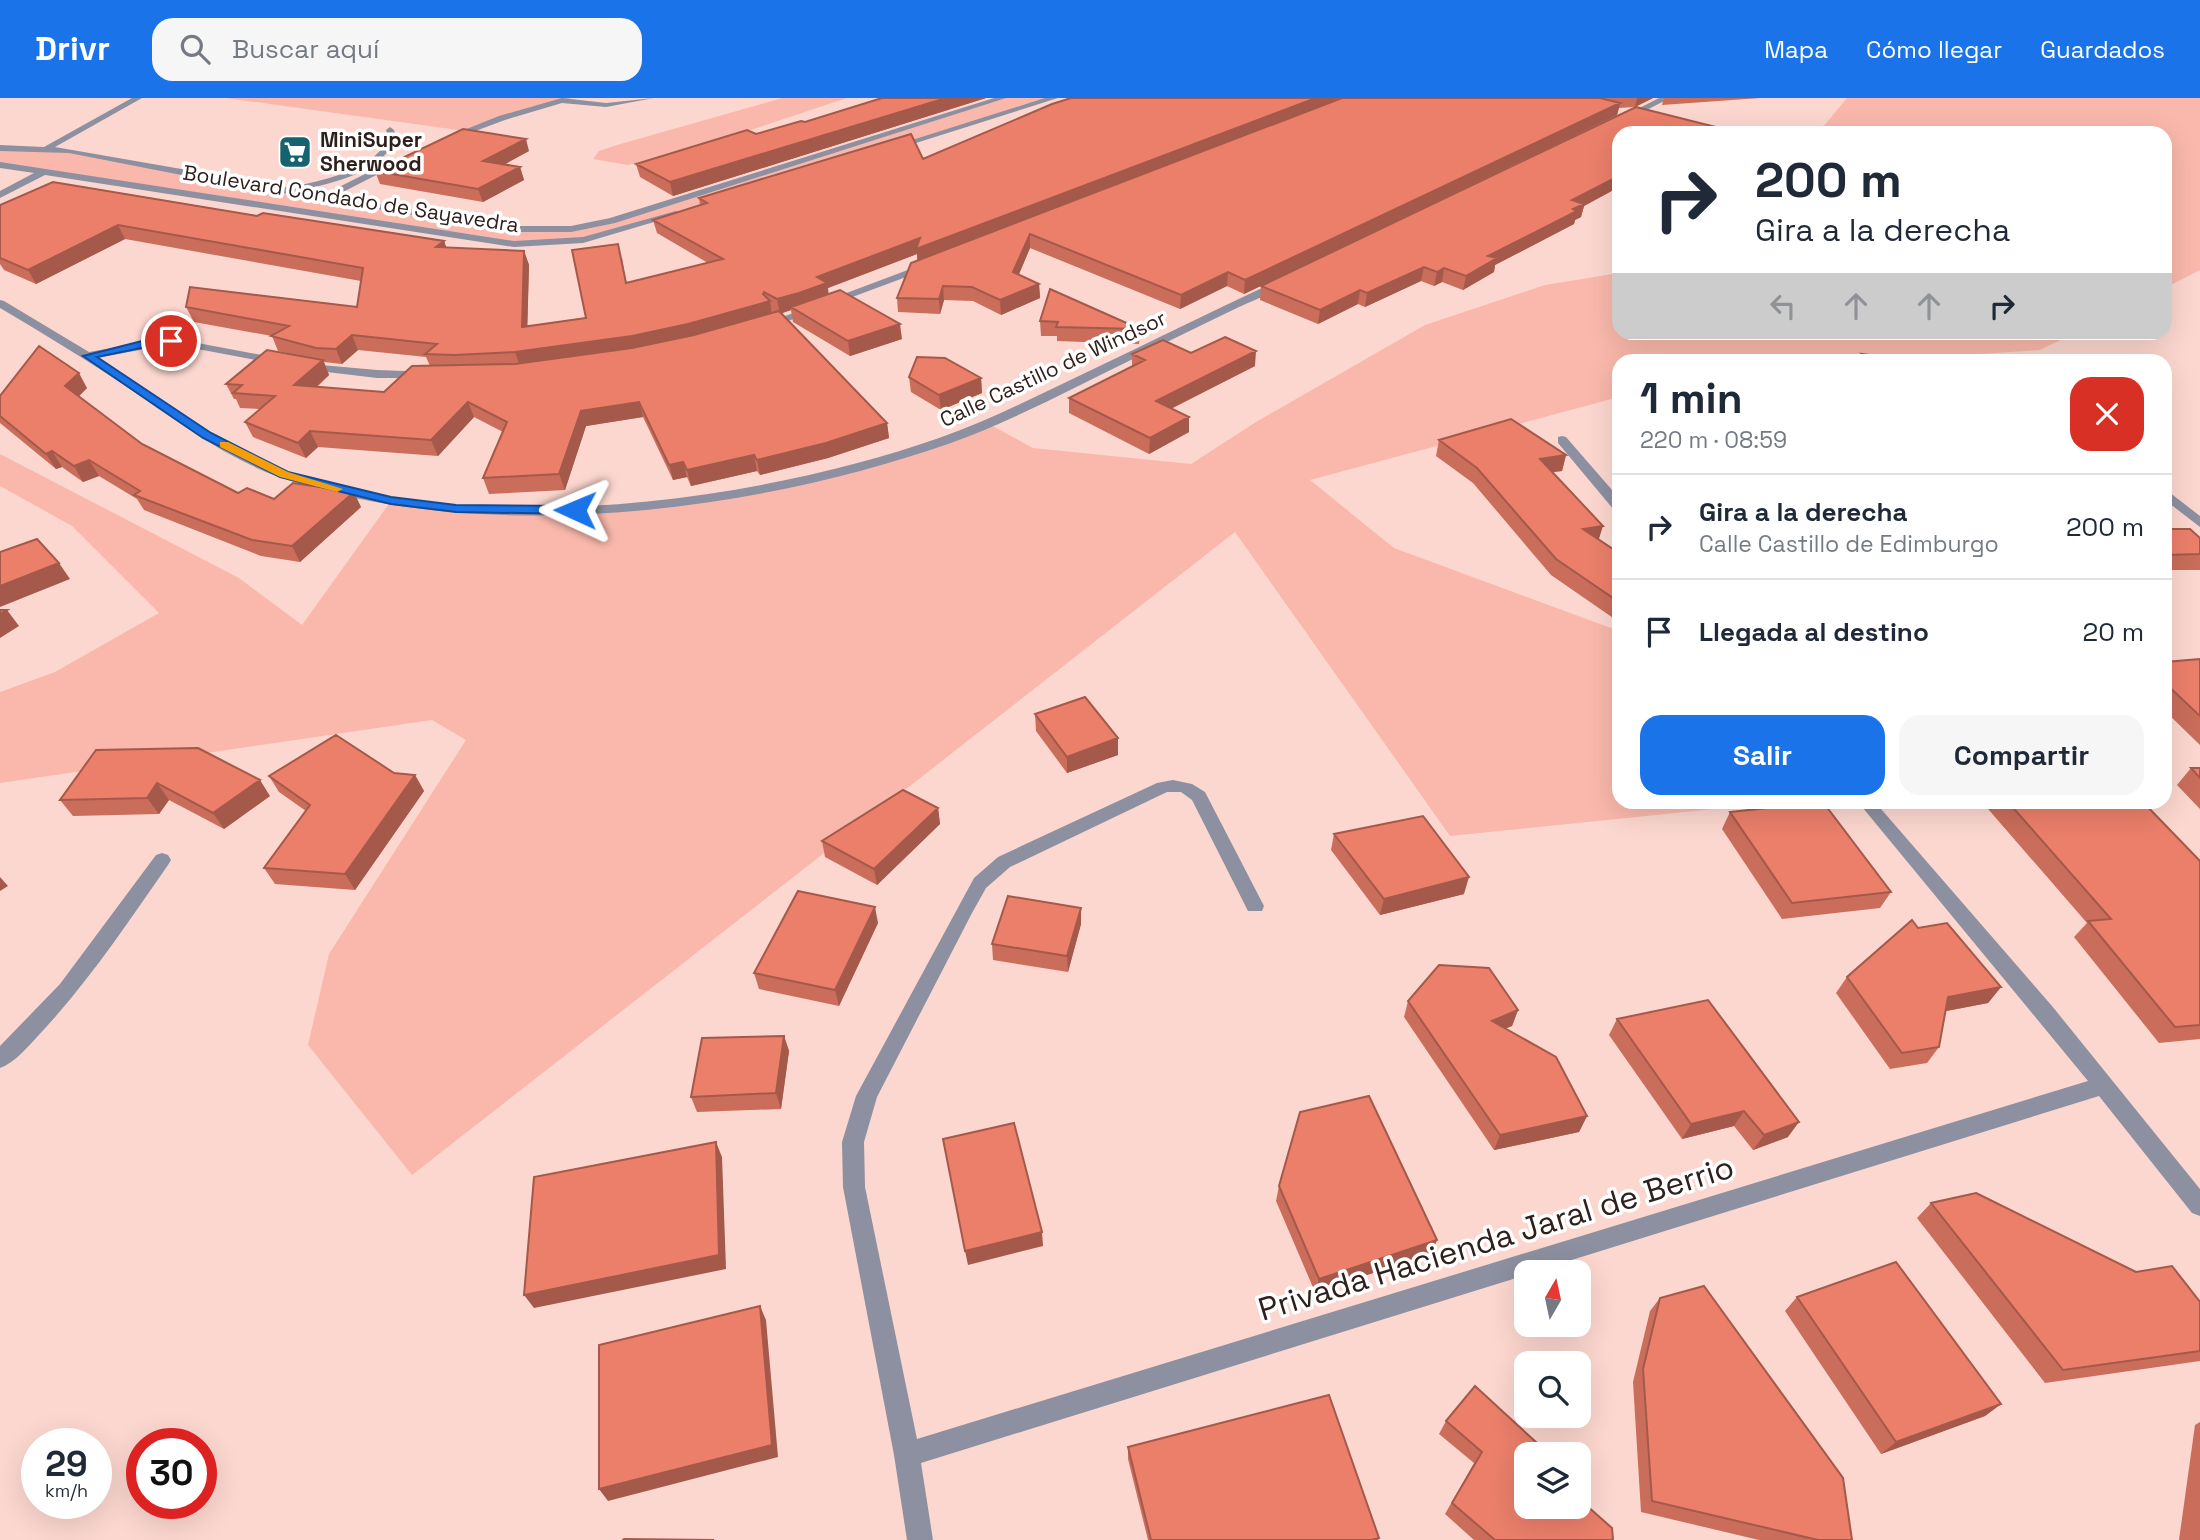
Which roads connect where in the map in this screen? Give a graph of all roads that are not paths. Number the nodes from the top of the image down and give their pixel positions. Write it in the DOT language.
graph roads {
  1 [pos="138,98"];
  2 [pos="650,98"];
  3 [pos="1002,98"];
  4 [pos="1054,98"];
  5 [pos="1666,98"];
  6 [pos="567,99"];
  7 [pos="1616,122"];
  8 [pos="390,130"];
  9 [pos="443,140"];
  10 [pos="0,148"];
  11 [pos="47,148"];
  12 [pos="884,150"];
  13 [pos="410,155"];
  14 [pos="0,165"];
  15 [pos="45,171"];
  16 [pos="207,177"];
  17 [pos="174,190"];
  18 [pos="289,190"];
  19 [pos="0,195"];
  20 [pos="328,197"];
  21 [pos="687,211"];
  22 [pos="945,259"];
  23 [pos="1293,278"];
  24 [pos="0,303"];
  25 [pos="757,328"];
  26 [pos="89,356"];
  27 [pos="443,374"];
  28 [pos="1562,440"];
  29 [pos="1612,499"];
  30 [pos="2172,500"];
  31 [pos="2200,523"];
  32 [pos="1872,809"];
  33 [pos="162,860"];
  34 [pos="1255,906"];
  35 [pos="0,1059"];
  36 [pos="2104,1085"];
  37 [pos="2200,1206"];
  38 [pos="908,1455"];
  39 [pos="920,1540"];
  1 -- 11 [label="street"];
  2 -- 6 [label="street"];
  3 -- 20 [label="street, Boulevard Condado de Sayavedra"];
  4 -- 12 [label="street"];
  5 -- 7 [label="street"];
  6 -- 9 [label="street"];
  8 -- 18 [label="street"];
  10 -- 11 [label="street, Boulevard Condado de Sayavedra"];
  11 -- 16 [label="street, Boulevard Condado de Sayavedra"];
  13 -- 20 [label="street"];
  14 -- 15 [label="street, Boulevard Condado de Sayavedra"];
  15 -- 17 [label="street, Boulevard Condado de Sayavedra"];
  15 -- 19 [label="street"];
  16 -- 17 [label="street"];
  16 -- 18 [label="street, Boulevard Condado de Sayavedra"];
  17 -- 21 [label="street, Boulevard Condado de Sayavedra"];
  18 -- 20 [label="street, Boulevard Condado de Sayavedra"];
  22 -- 25 [label="street"];
  23 -- 26 [label="street, Calle Castillo de Windsor"];
  24 -- 26 [label="street, Calle Castillo de Windsor"];
  26 -- 27 [label="street"];
  28 -- 29 [label="street"];
  30 -- 31 [label="street"];
  32 -- 36 [label="street"];
  33 -- 35 [label="street"];
  34 -- 38 [label="street"];
  36 -- 37 [label="street"];
  36 -- 38 [label="street, Privada Hacienda Jaral de Berrio"];
  38 -- 39 [label="street"];
}
